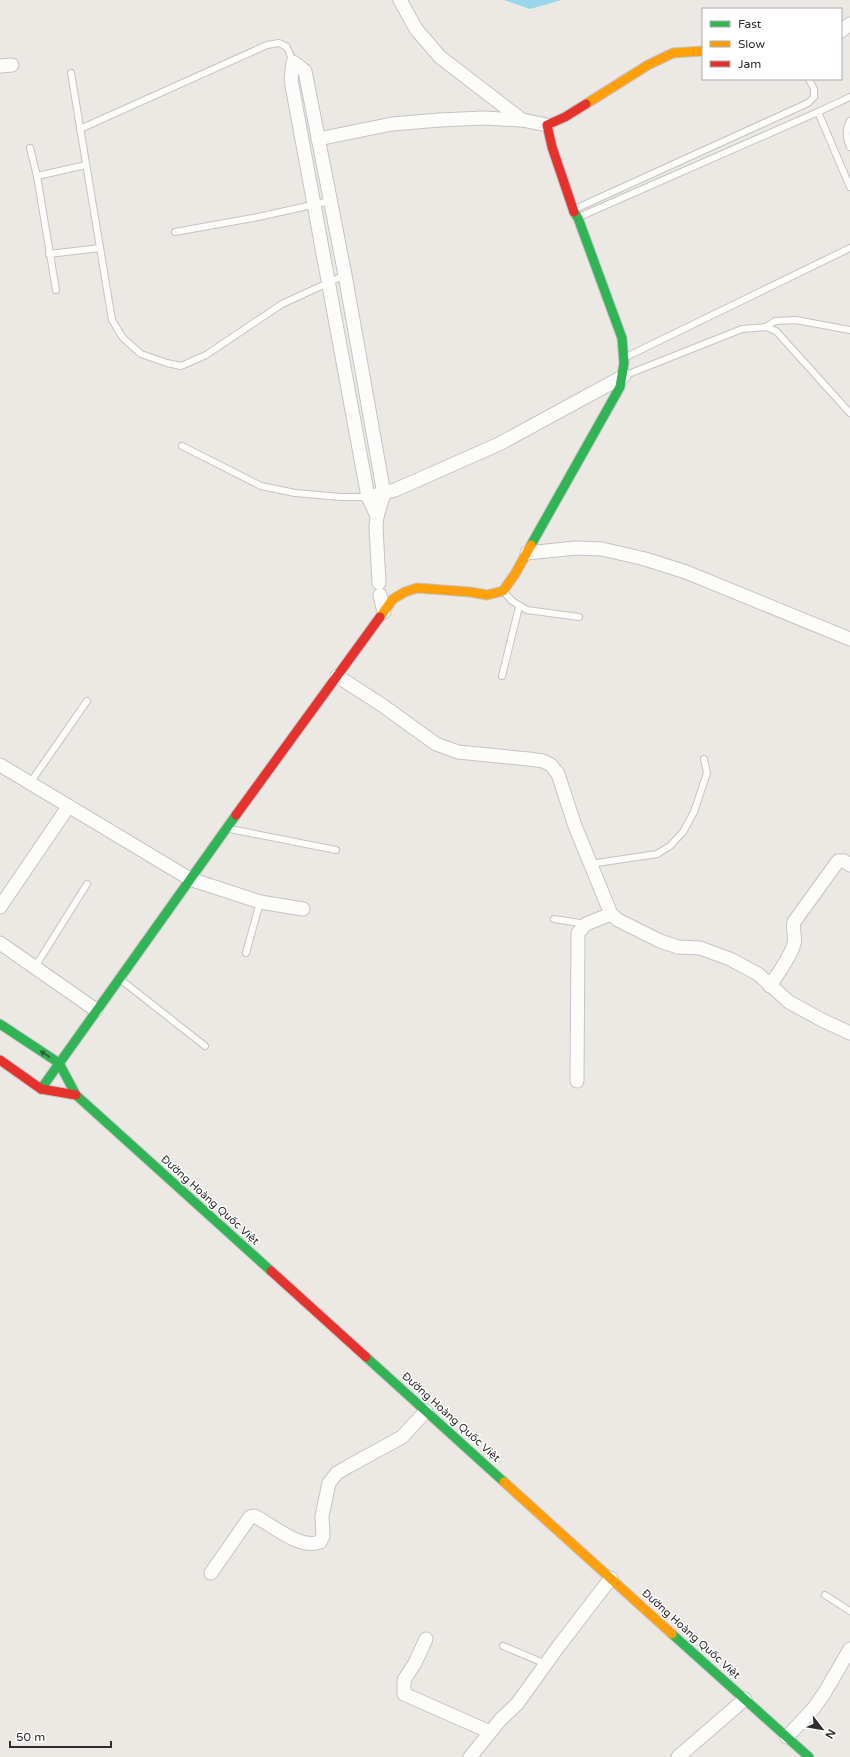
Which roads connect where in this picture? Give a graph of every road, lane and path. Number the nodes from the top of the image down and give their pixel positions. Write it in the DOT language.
graph roads {
  1 [pos="400,0"];
  2 [pos="850,24"];
  3 [pos="842,30"];
  4 [pos="702,51"];
  5 [pos="293,62"];
  6 [pos="71,73"];
  7 [pos="810,80"];
  8 [pos="850,97"];
  9 [pos="818,112"];
  10 [pos="522,120"];
  11 [pos="850,121"];
  12 [pos="547,125"];
  13 [pos="80,129"];
  14 [pos="318,139"];
  15 [pos="850,147"];
  16 [pos="30,148"];
  17 [pos="86,165"];
  18 [pos="850,168"];
  19 [pos="843,171"];
  20 [pos="37,176"];
  21 [pos="850,187"];
  22 [pos="331,201"];
  23 [pos="314,205"];
  24 [pos="575,214"];
  25 [pos="175,232"];
  26 [pos="100,248"];
  27 [pos="850,248"];
  28 [pos="49,254"];
  29 [pos="345,275"];
  30 [pos="328,282"];
  31 [pos="56,290"];
  32 [pos="766,327"];
  33 [pos="850,330"];
  34 [pos="625,357"];
  35 [pos="624,376"];
  36 [pos="850,413"];
  37 [pos="182,446"];
  38 [pos="384,494"];
  39 [pos="368,497"];
  40 [pos="376,522"];
  41 [pos="527,553"];
  42 [pos="503,591"];
  43 [pos="519,607"];
  44 [pos="384,612"];
  45 [pos="579,617"];
  46 [pos="850,639"];
  47 [pos="337,676"];
  48 [pos="502,676"];
  49 [pos="87,701"];
  50 [pos="704,759"];
  51 [pos="0,765"];
  52 [pos="30,783"];
  53 [pos="68,807"];
  54 [pos="226,828"];
  55 [pos="336,850"];
  56 [pos="590,864"];
  57 [pos="850,865"];
  58 [pos="190,879"];
  59 [pos="87,884"];
  60 [pos="260,902"];
  61 [pos="0,907"];
  62 [pos="303,909"];
  63 [pos="611,914"];
  64 [pos="554,919"];
  65 [pos="586,924"];
  66 [pos="0,943"];
  67 [pos="246,953"];
  68 [pos="35,967"];
  69 [pos="119,978"];
  70 [pos="770,986"];
  71 [pos="96,1010"];
  72 [pos="0,1024"];
  73 [pos="850,1033"];
  74 [pos="205,1046"];
  75 [pos="0,1060"];
  76 [pos="58,1063"];
  77 [pos="578,1081"];
  78 [pos="41,1089"];
  79 [pos="76,1095"];
  80 [pos="426,1411"];
  81 [pos="211,1573"];
  82 [pos="611,1578"];
  83 [pos="825,1595"];
  84 [pos="850,1611"];
  85 [pos="426,1639"];
  86 [pos="503,1646"];
  87 [pos="850,1649"];
  88 [pos="546,1664"];
  89 [pos="745,1699"];
  90 [pos="490,1732"];
  91 [pos="787,1737"];
  92 [pos="470,1757"];
  93 [pos="678,1757"];
  94 [pos="809,1757"];
  1 -- 10 [label="street"];
  2 -- 3 [label="street"];
  4 -- 12 [label="main road"];
  5 -- 13 [label="lane"];
  5 -- 14 [label="street"];
  5 -- 23 [label="street"];
  6 -- 13 [label="lane"];
  7 -- 24 [label="lane"];
  8 -- 9 [label="lane"];
  9 -- 19 [label="lane"];
  9 -- 24 [label="lane"];
  10 -- 12 [label="street"];
  10 -- 14 [label="street"];
  11 -- 15 [label="lane"];
  12 -- 24 [label="main road"];
  13 -- 17 [label="lane"];
  14 -- 22 [label="street"];
  16 -- 20 [label="lane"];
  17 -- 20 [label="lane"];
  17 -- 26 [label="lane"];
  18 -- 19 [label="lane"];
  19 -- 21 [label="lane"];
  20 -- 28 [label="lane"];
  22 -- 23 [label="lane"];
  22 -- 29 [label="street"];
  23 -- 25 [label="lane"];
  23 -- 30 [label="street"];
  24 -- 34 [label="main road"];
  26 -- 28 [label="lane"];
  26 -- 30 [label="lane"];
  27 -- 34 [label="lane"];
  28 -- 31 [label="lane"];
  29 -- 30 [label="lane"];
  29 -- 38 [label="street"];
  30 -- 39 [label="street"];
  32 -- 33 [label="lane"];
  32 -- 35 [label="lane"];
  32 -- 36 [label="lane"];
  34 -- 35 [label="main road"];
  35 -- 38 [label="street"];
  35 -- 41 [label="main road"];
  37 -- 39 [label="lane"];
  38 -- 39 [label="street"];
  38 -- 40 [label="street"];
  39 -- 40 [label="street"];
  40 -- 44 [label="street"];
  41 -- 42 [label="main road"];
  41 -- 46 [label="street"];
  42 -- 43 [label="lane"];
  42 -- 44 [label="main road"];
  43 -- 45 [label="lane"];
  43 -- 48 [label="lane"];
  44 -- 47 [label="main road"];
  47 -- 54 [label="main road"];
  47 -- 56 [label="street"];
  49 -- 52 [label="lane"];
  50 -- 56 [label="lane"];
  51 -- 52 [label="street"];
  52 -- 53 [label="street"];
  53 -- 58 [label="street"];
  53 -- 61 [label="street"];
  54 -- 55 [label="lane"];
  54 -- 58 [label="main road"];
  56 -- 63 [label="street"];
  57 -- 70 [label="street"];
  58 -- 60 [label="street"];
  58 -- 69 [label="main road"];
  59 -- 68 [label="lane"];
  60 -- 62 [label="street"];
  60 -- 67 [label="lane"];
  63 -- 65 [label="street"];
  63 -- 70 [label="street"];
  64 -- 65 [label="lane"];
  65 -- 77 [label="street"];
  66 -- 68 [label="street"];
  68 -- 71 [label="street"];
  69 -- 71 [label="main road"];
  69 -- 74 [label="lane"];
  70 -- 73 [label="street"];
  71 -- 76 [label="main road"];
  76 -- 72 [label="main road, Đường Hoàng Quốc Việt, one-way"];
  75 -- 78 [label="main road"];
  76 -- 78 [label="main road"];
  76 -- 79 [label="main road, Đường Hoàng Quốc Việt"];
  78 -- 79 [label="main road"];
  79 -- 80 [label="main road, Đường Hoàng Quốc Việt"];
  80 -- 81 [label="street"];
  80 -- 82 [label="main road, Đường Hoàng Quốc Việt"];
  82 -- 88 [label="street"];
  82 -- 89 [label="main road, Đường Hoàng Quốc Việt"];
  83 -- 84 [label="lane"];
  85 -- 90 [label="street"];
  86 -- 88 [label="lane"];
  87 -- 91 [label="street"];
  88 -- 90 [label="street"];
  89 -- 91 [label="main road, Đường Hoàng Quốc Việt"];
  89 -- 93 [label="street"];
  90 -- 92 [label="street"];
  91 -- 94 [label="main road, Đường Hoàng Quốc Việt"];
}
